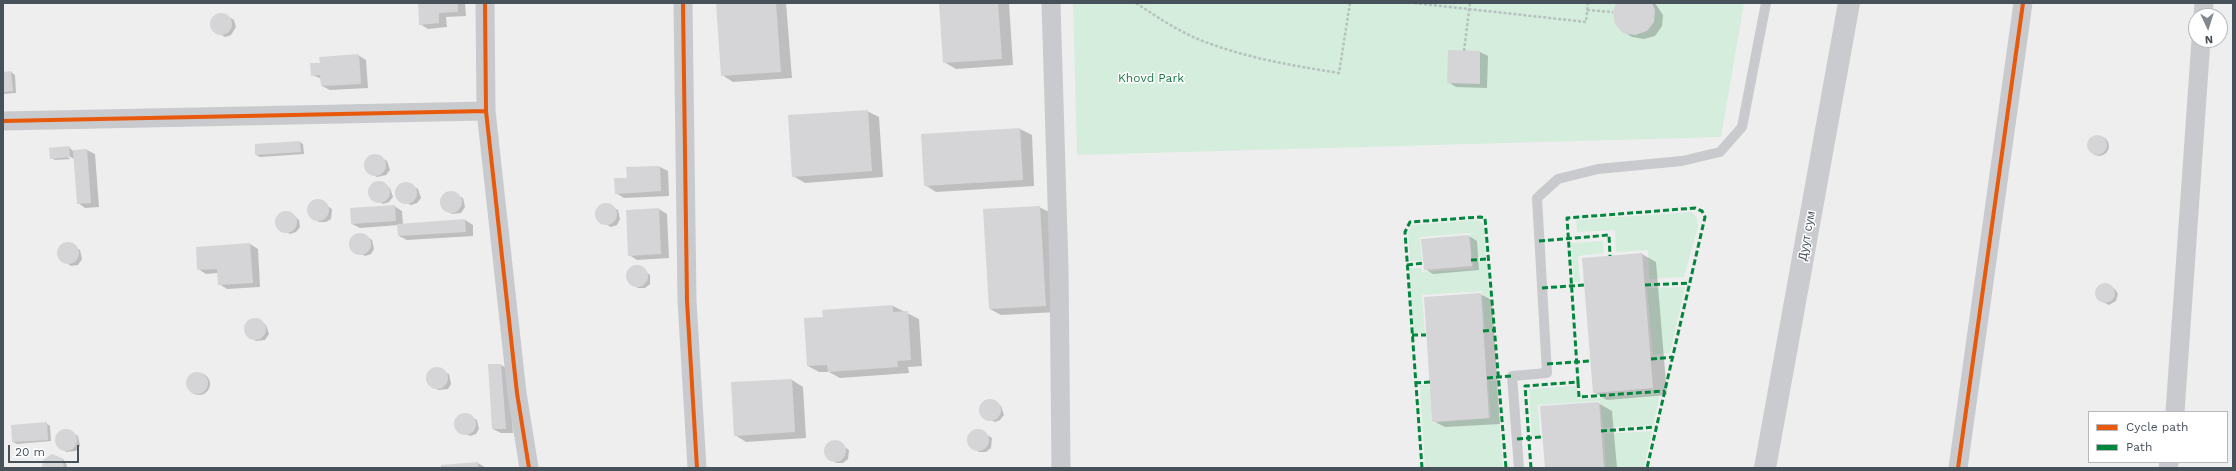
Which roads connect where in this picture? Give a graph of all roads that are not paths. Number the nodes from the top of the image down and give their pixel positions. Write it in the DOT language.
graph roads {
  1 [pos="485,3"];
  2 [pos="683,3"];
  3 [pos="1051,3"];
  4 [pos="1766,3"];
  5 [pos="1849,3"];
  6 [pos="2023,3"];
  7 [pos="2201,48"];
  8 [pos="486,111"];
  9 [pos="3,121"];
  10 [pos="2175,411"];
  11 [pos="529,468"];
  12 [pos="697,468"];
  13 [pos="1061,468"];
  14 [pos="1519,468"];
  15 [pos="1764,468"];
  16 [pos="1958,468"];
  1 -- 8 [label="street"];
  2 -- 12 [label="street"];
  3 -- 13 [label="street"];
  4 -- 14 [label="lane"];
  5 -- 15 [label="main road, Дуут сум"];
  6 -- 16 [label="street"];
  7 -- 10 [label="street"];
  8 -- 9 [label="street"];
  8 -- 11 [label="street"];
}
